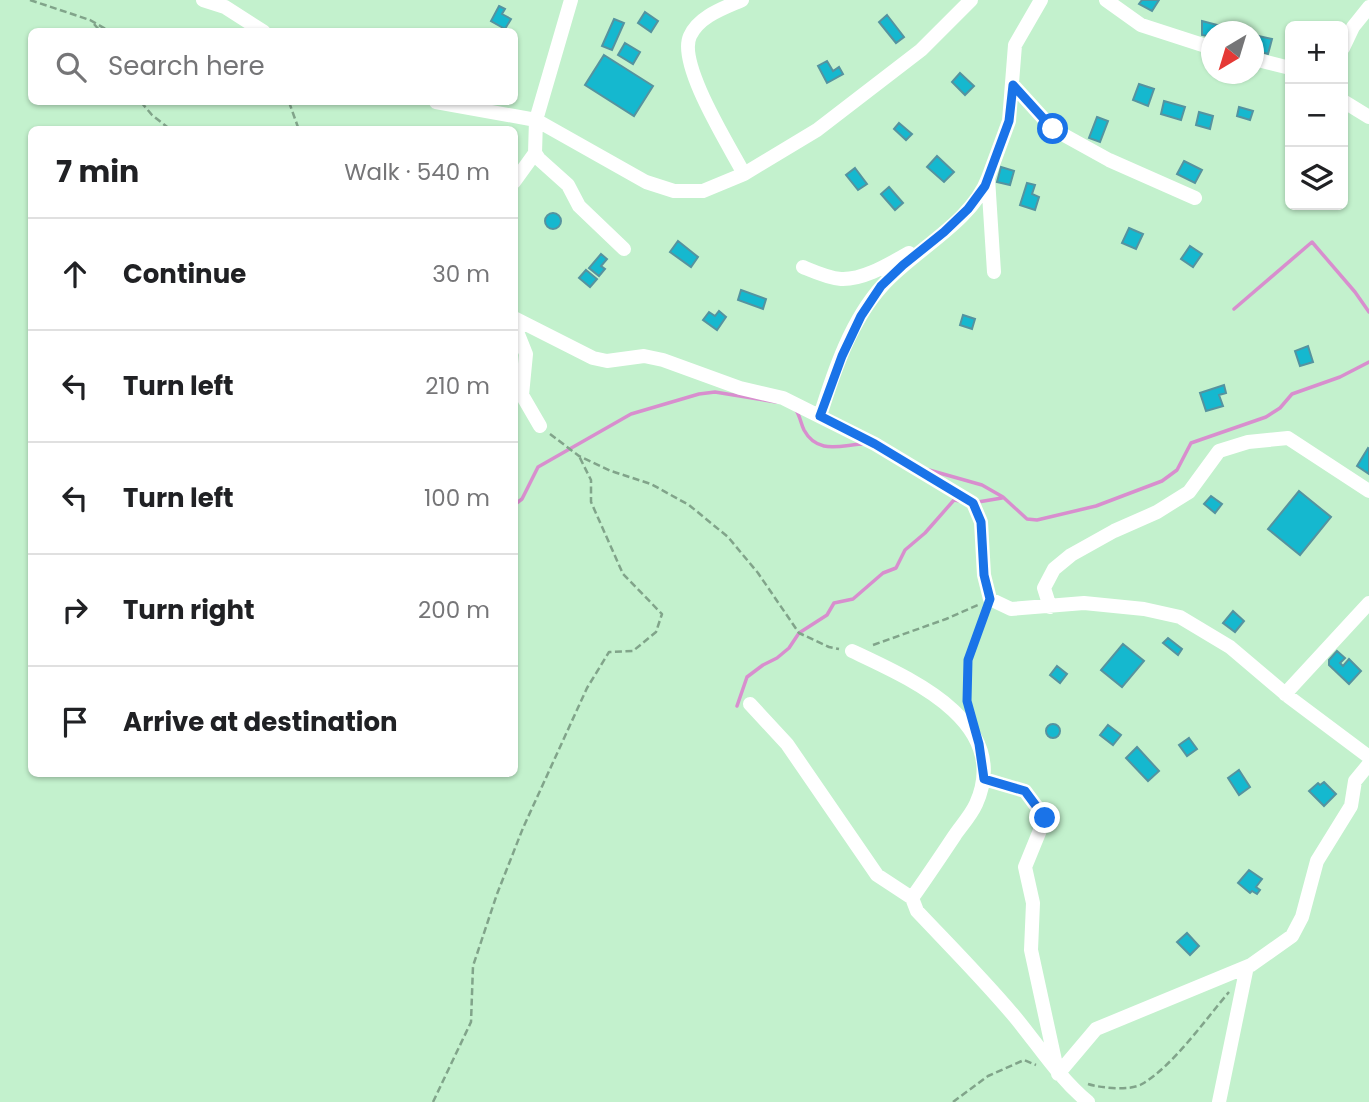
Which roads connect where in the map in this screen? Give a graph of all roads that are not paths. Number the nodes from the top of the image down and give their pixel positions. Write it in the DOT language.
graph roads {
  1 [pos="204,0"];
  2 [pos="570,0"];
  3 [pos="742,0"];
  4 [pos="971,0"];
  5 [pos="1041,0"];
  6 [pos="1106,0"];
  7 [pos="1369,8"];
  8 [pos="259,28"];
  9 [pos="1348,38"];
  10 [pos="1201,44"];
  11 [pos="1264,62"];
  12 [pos="1285,67"];
  13 [pos="1013,85"];
  14 [pos="1348,103"];
  15 [pos="453,105"];
  16 [pos="1369,117"];
  17 [pos="536,120"];
  18 [pos="535,153"];
  19 [pos="744,174"];
  20 [pos="518,176"];
  21 [pos="988,178"];
  22 [pos="1195,198"];
  23 [pos="932,242"];
  24 [pos="624,249"];
  25 [pos="803,267"];
  26 [pos="994,272"];
  27 [pos="518,320"];
  28 [pos="518,334"];
  29 [pos="820,416"];
  30 [pos="540,426"];
  31 [pos="1369,491"];
  32 [pos="1369,603"];
  33 [pos="1050,607"];
  34 [pos="852,651"];
  35 [pos="1285,694"];
  36 [pos="750,704"];
  37 [pos="1369,757"];
  38 [pos="1369,764"];
  39 [pos="984,779"];
  40 [pos="912,898"];
  41 [pos="1246,971"];
  42 [pos="1058,1074"];
  43 [pos="1088,1102"];
  44 [pos="1219,1102"];
  1 -- 8 [label="street"];
  2 -- 17 [label="street"];
  3 -- 19 [label="street"];
  4 -- 19 [label="street"];
  5 -- 13 [label="street"];
  6 -- 10 [label="street"];
  7 -- 9 [label="street"];
  11 -- 12 [label="street"];
  13 -- 21 [label="street"];
  13 -- 22 [label="street"];
  14 -- 16 [label="street"];
  15 -- 17 [label="street"];
  17 -- 18 [label="street"];
  17 -- 19 [label="street"];
  18 -- 20 [label="street"];
  18 -- 24 [label="street"];
  21 -- 23 [label="street"];
  21 -- 26 [label="street"];
  23 -- 25 [label="street"];
  23 -- 29 [label="street"];
  27 -- 29 [label="street"];
  28 -- 30 [label="street"];
  29 -- 33 [label="street"];
  31 -- 33 [label="street"];
  32 -- 35 [label="street"];
  33 -- 35 [label="street"];
  34 -- 39 [label="street"];
  35 -- 37 [label="street"];
  36 -- 40 [label="street"];
  38 -- 42 [label="street"];
  39 -- 40 [label="street"];
  39 -- 42 [label="street"];
  40 -- 42 [label="street"];
  41 -- 44 [label="street"];
  42 -- 43 [label="street"];
}
